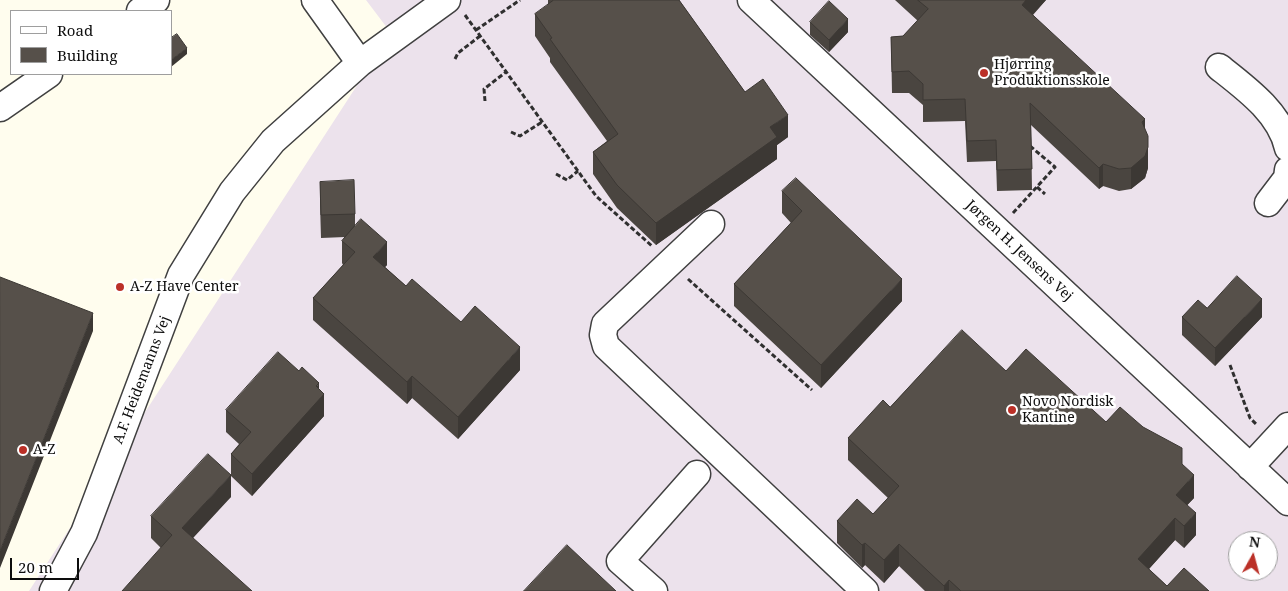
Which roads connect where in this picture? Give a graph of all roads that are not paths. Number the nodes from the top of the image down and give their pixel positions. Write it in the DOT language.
graph roads {
  1 [pos="156,0"];
  2 [pos="315,0"];
  3 [pos="751,0"];
  4 [pos="453,4"];
  5 [pos="141,10"];
  6 [pos="360,63"];
  7 [pos="1219,67"];
  8 [pos="48,75"];
  9 [pos="0,108"];
  10 [pos="1288,148"];
  11 [pos="1288,170"];
  12 [pos="1288,203"];
  13 [pos="711,224"];
  14 [pos="1281,433"];
  15 [pos="1250,467"];
  16 [pos="697,474"];
  17 [pos="1288,502"];
  18 [pos="53,591"];
  19 [pos="654,591"];
  20 [pos="865,591"];
  1 -- 5 [label="street"];
  2 -- 6 [label="street"];
  3 -- 15 [label="street, Jørgen H. Jensens Vej"];
  4 -- 6 [label="street, A.F. Heidemanns Vej"];
  6 -- 18 [label="street, A.F. Heidemanns Vej"];
  7 -- 10 [label="street"];
  8 -- 9 [label="street"];
  11 -- 12 [label="street"];
  13 -- 20 [label="street"];
  14 -- 15 [label="street"];
  15 -- 17 [label="street, Jørgen H. Jensens Vej"];
  16 -- 19 [label="street"];
}
